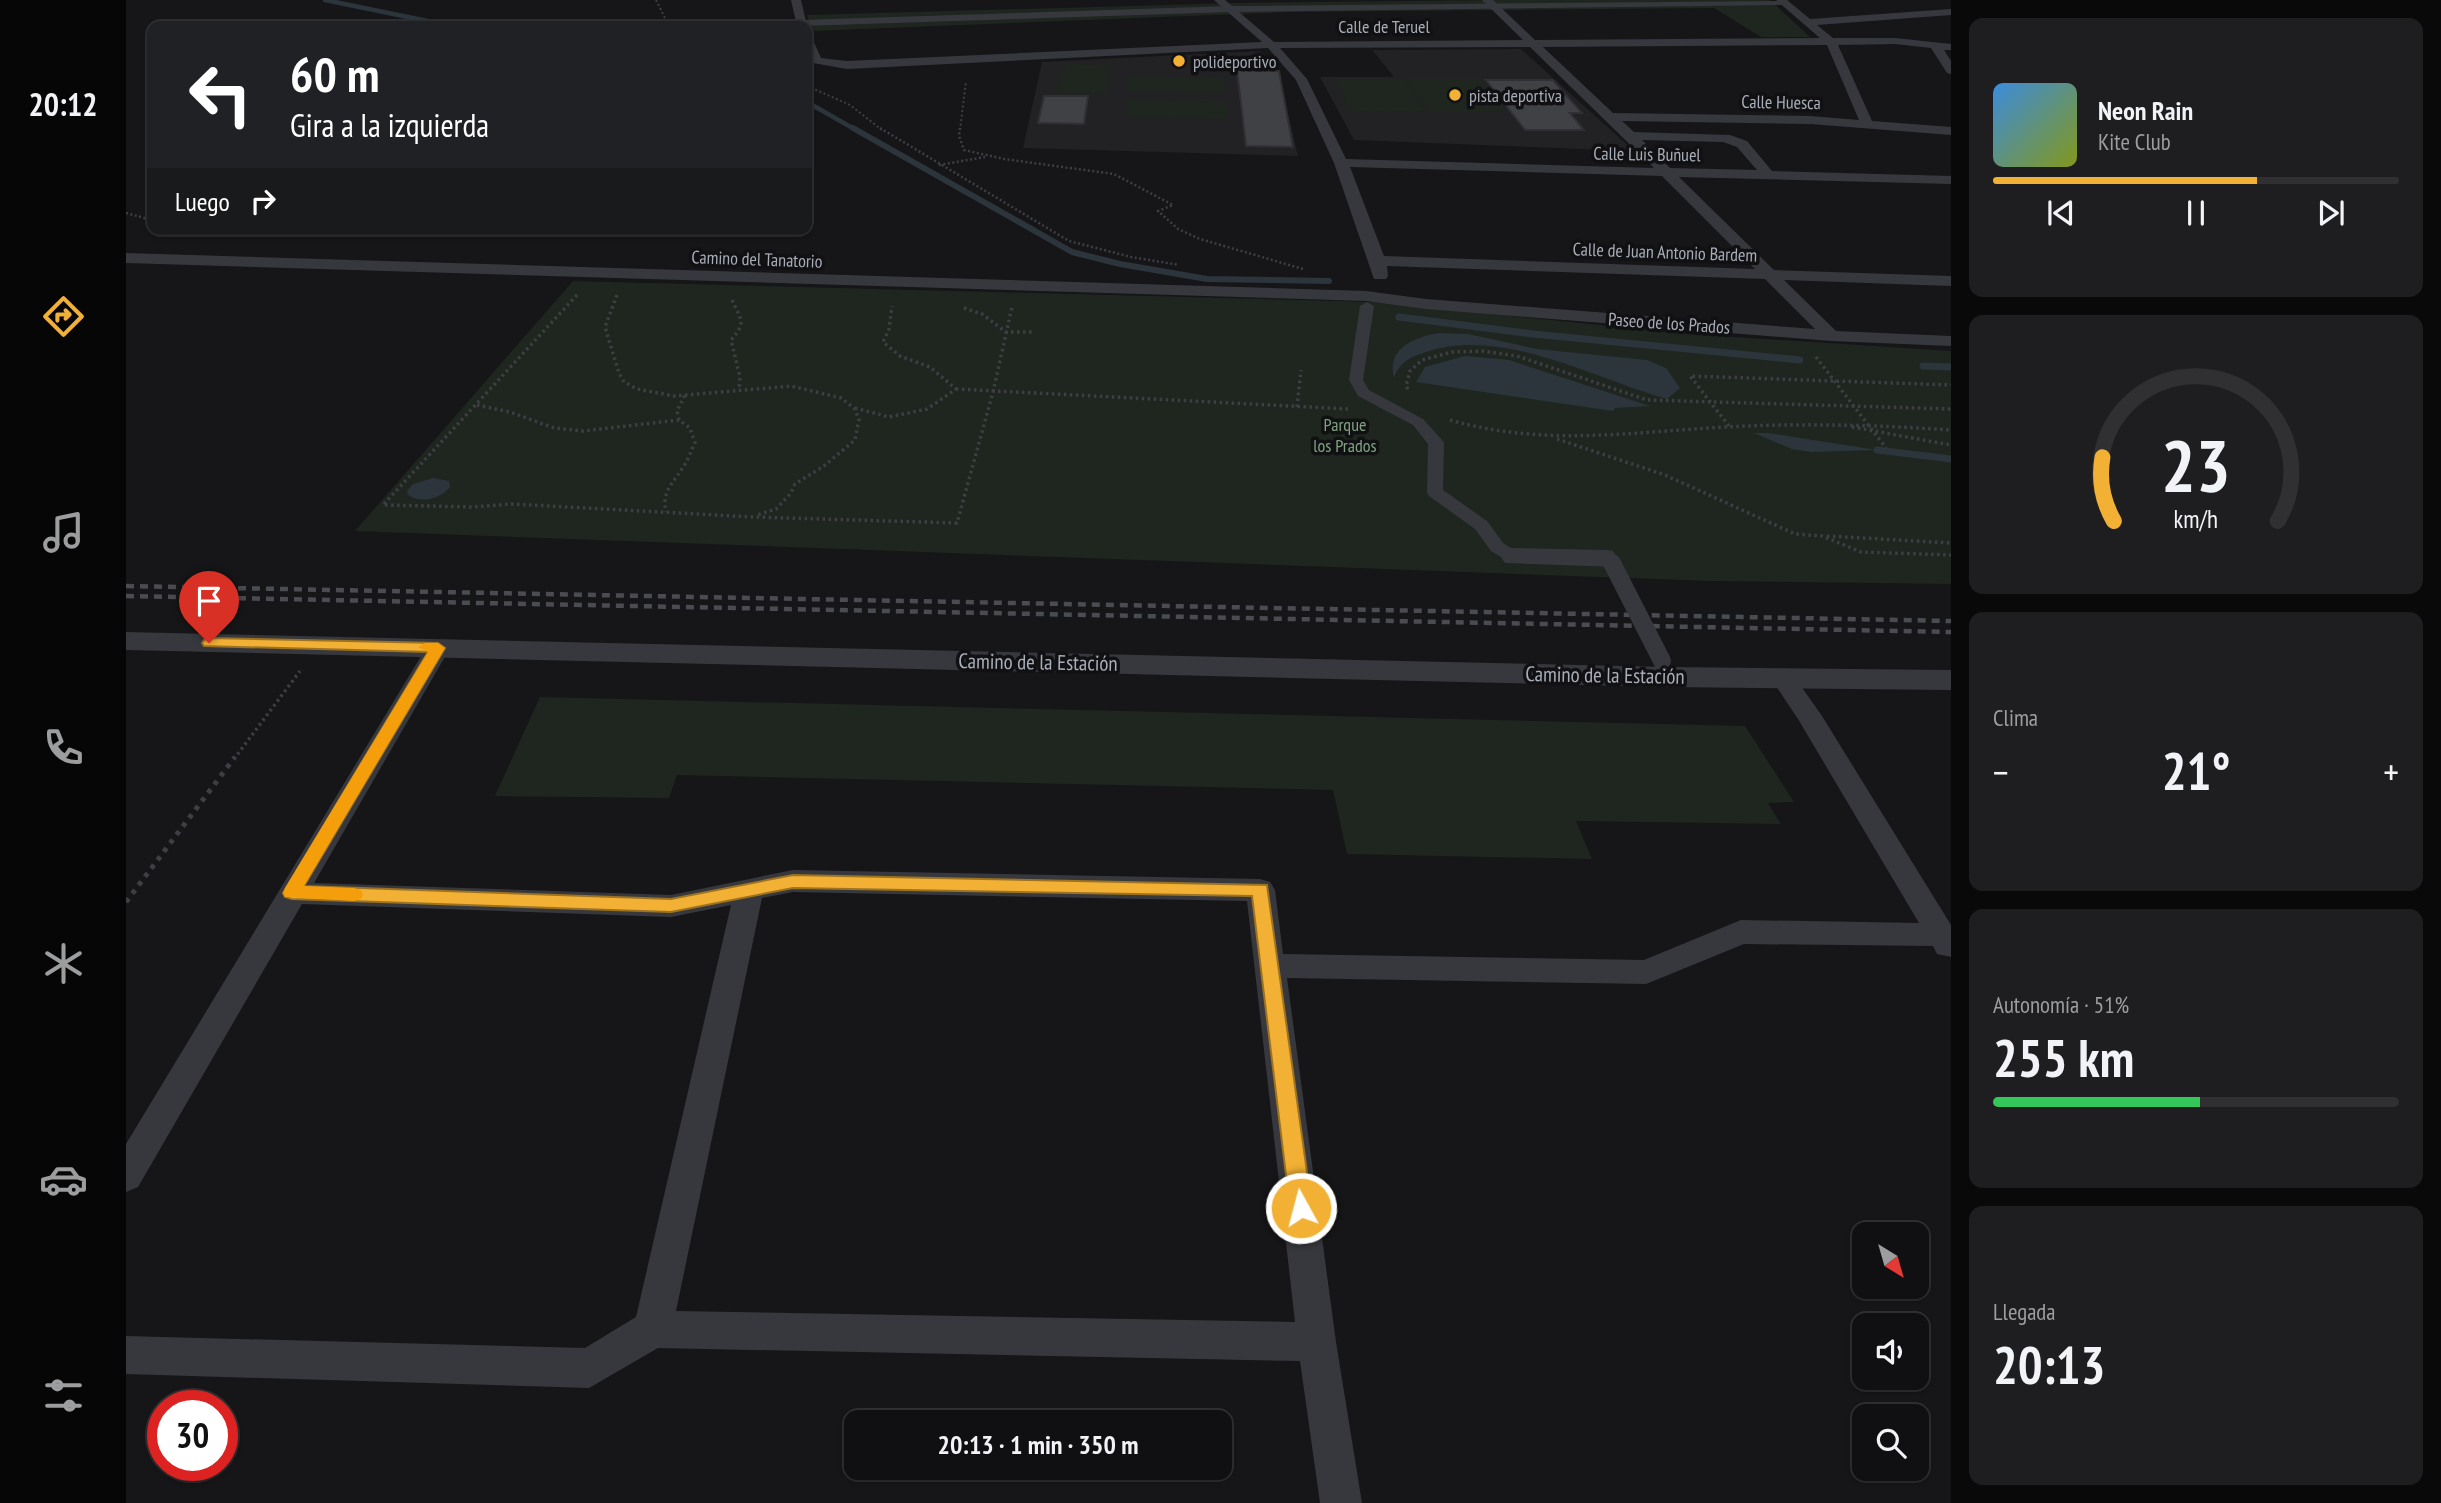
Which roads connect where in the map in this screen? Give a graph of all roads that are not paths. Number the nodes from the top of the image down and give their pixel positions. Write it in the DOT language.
graph roads {
  1 [pos="796,0"];
  2 [pos="1219,0"];
  3 [pos="1783,1"];
  4 [pos="1491,4"];
  5 [pos="1231,9"];
  6 [pos="1951,12"];
  7 [pos="1934,13"];
  8 [pos="1951,20"];
  9 [pos="800,21"];
  10 [pos="1809,22"];
  11 [pos="812,25"];
  12 [pos="1831,42"];
  13 [pos="1530,43"];
  14 [pos="1268,45"];
  15 [pos="1935,46"];
  16 [pos="1951,47"];
  17 [pos="812,50"];
  18 [pos="1951,69"];
  19 [pos="1611,117"];
  20 [pos="1867,124"];
  21 [pos="1951,131"];
  22 [pos="1630,136"];
  23 [pos="1341,163"];
  24 [pos="1668,174"];
  25 [pos="1769,175"];
  26 [pos="1951,180"];
  27 [pos="126,258"];
  28 [pos="1378,261"];
  29 [pos="1770,275"];
  30 [pos="1951,281"];
  31 [pos="1388,298"];
  32 [pos="1367,306"];
  33 [pos="1831,335"];
  34 [pos="1951,341"];
  35 [pos="126,641"];
  36 [pos="438,648"];
  37 [pos="1662,661"];
  38 [pos="1782,677"];
  39 [pos="1951,680"];
  40 [pos="749,891"];
  41 [pos="292,893"];
  42 [pos="1946,943"];
  43 [pos="1272,966"];
  44 [pos="126,1175"];
  45 [pos="653,1329"];
  46 [pos="1317,1342"];
  47 [pos="126,1354"];
  48 [pos="1341,1503"];
  1 -- 9 [label="street"];
  2 -- 5 [label="street"];
  3 -- 4 [label="street"];
  3 -- 10 [label="street"];
  4 -- 5 [label="street"];
  4 -- 13 [label="street"];
  5 -- 11 [label="street"];
  5 -- 14 [label="street"];
  6 -- 7 [label="street"];
  7 -- 8 [label="street"];
  7 -- 10 [label="street"];
  10 -- 12 [label="street"];
  12 -- 13 [label="street, Calle de Teruel"];
  12 -- 15 [label="street, Calle de Teruel"];
  12 -- 20 [label="street"];
  13 -- 14 [label="street, Calle de Teruel"];
  13 -- 19 [label="street"];
  14 -- 17 [label="street, Calle de Teruel"];
  14 -- 23 [label="street"];
  15 -- 16 [label="street, Calle de Teruel"];
  15 -- 18 [label="street"];
  19 -- 20 [label="street, Calle Huesca"];
  19 -- 22 [label="street"];
  20 -- 21 [label="street, Calle Huesca"];
  22 -- 24 [label="street"];
  22 -- 25 [label="street"];
  23 -- 24 [label="street, Calle Luis Buñuel"];
  23 -- 28 [label="street"];
  24 -- 25 [label="street, Calle Luis Buñuel"];
  24 -- 29 [label="street"];
  25 -- 26 [label="street, Calle Luis Buñuel"];
  27 -- 31 [label="street, Camino del Tanatorio"];
  28 -- 29 [label="street, Calle de Juan Antonio Bardem"];
  28 -- 31 [label="street"];
  29 -- 30 [label="street, Calle de Juan Antonio Bardem"];
  29 -- 33 [label="street"];
  31 -- 33 [label="street, Paseo de los Prados"];
  32 -- 37 [label="street, bridge"];
  33 -- 34 [label="street, Paseo de los Prados"];
  35 -- 36 [label="street, Camino de la Estación"];
  36 -- 38 [label="street, Camino de la Estación"];
  36 -- 41 [label="street"];
  38 -- 39 [label="street, Camino de la Estación"];
  38 -- 42 [label="street"];
  40 -- 41 [label="street"];
  40 -- 43 [label="street"];
  40 -- 45 [label="street"];
  41 -- 44 [label="street"];
  42 -- 43 [label="street"];
  43 -- 46 [label="street"];
  45 -- 46 [label="street"];
  45 -- 47 [label="street"];
  46 -- 48 [label="street"];
}
